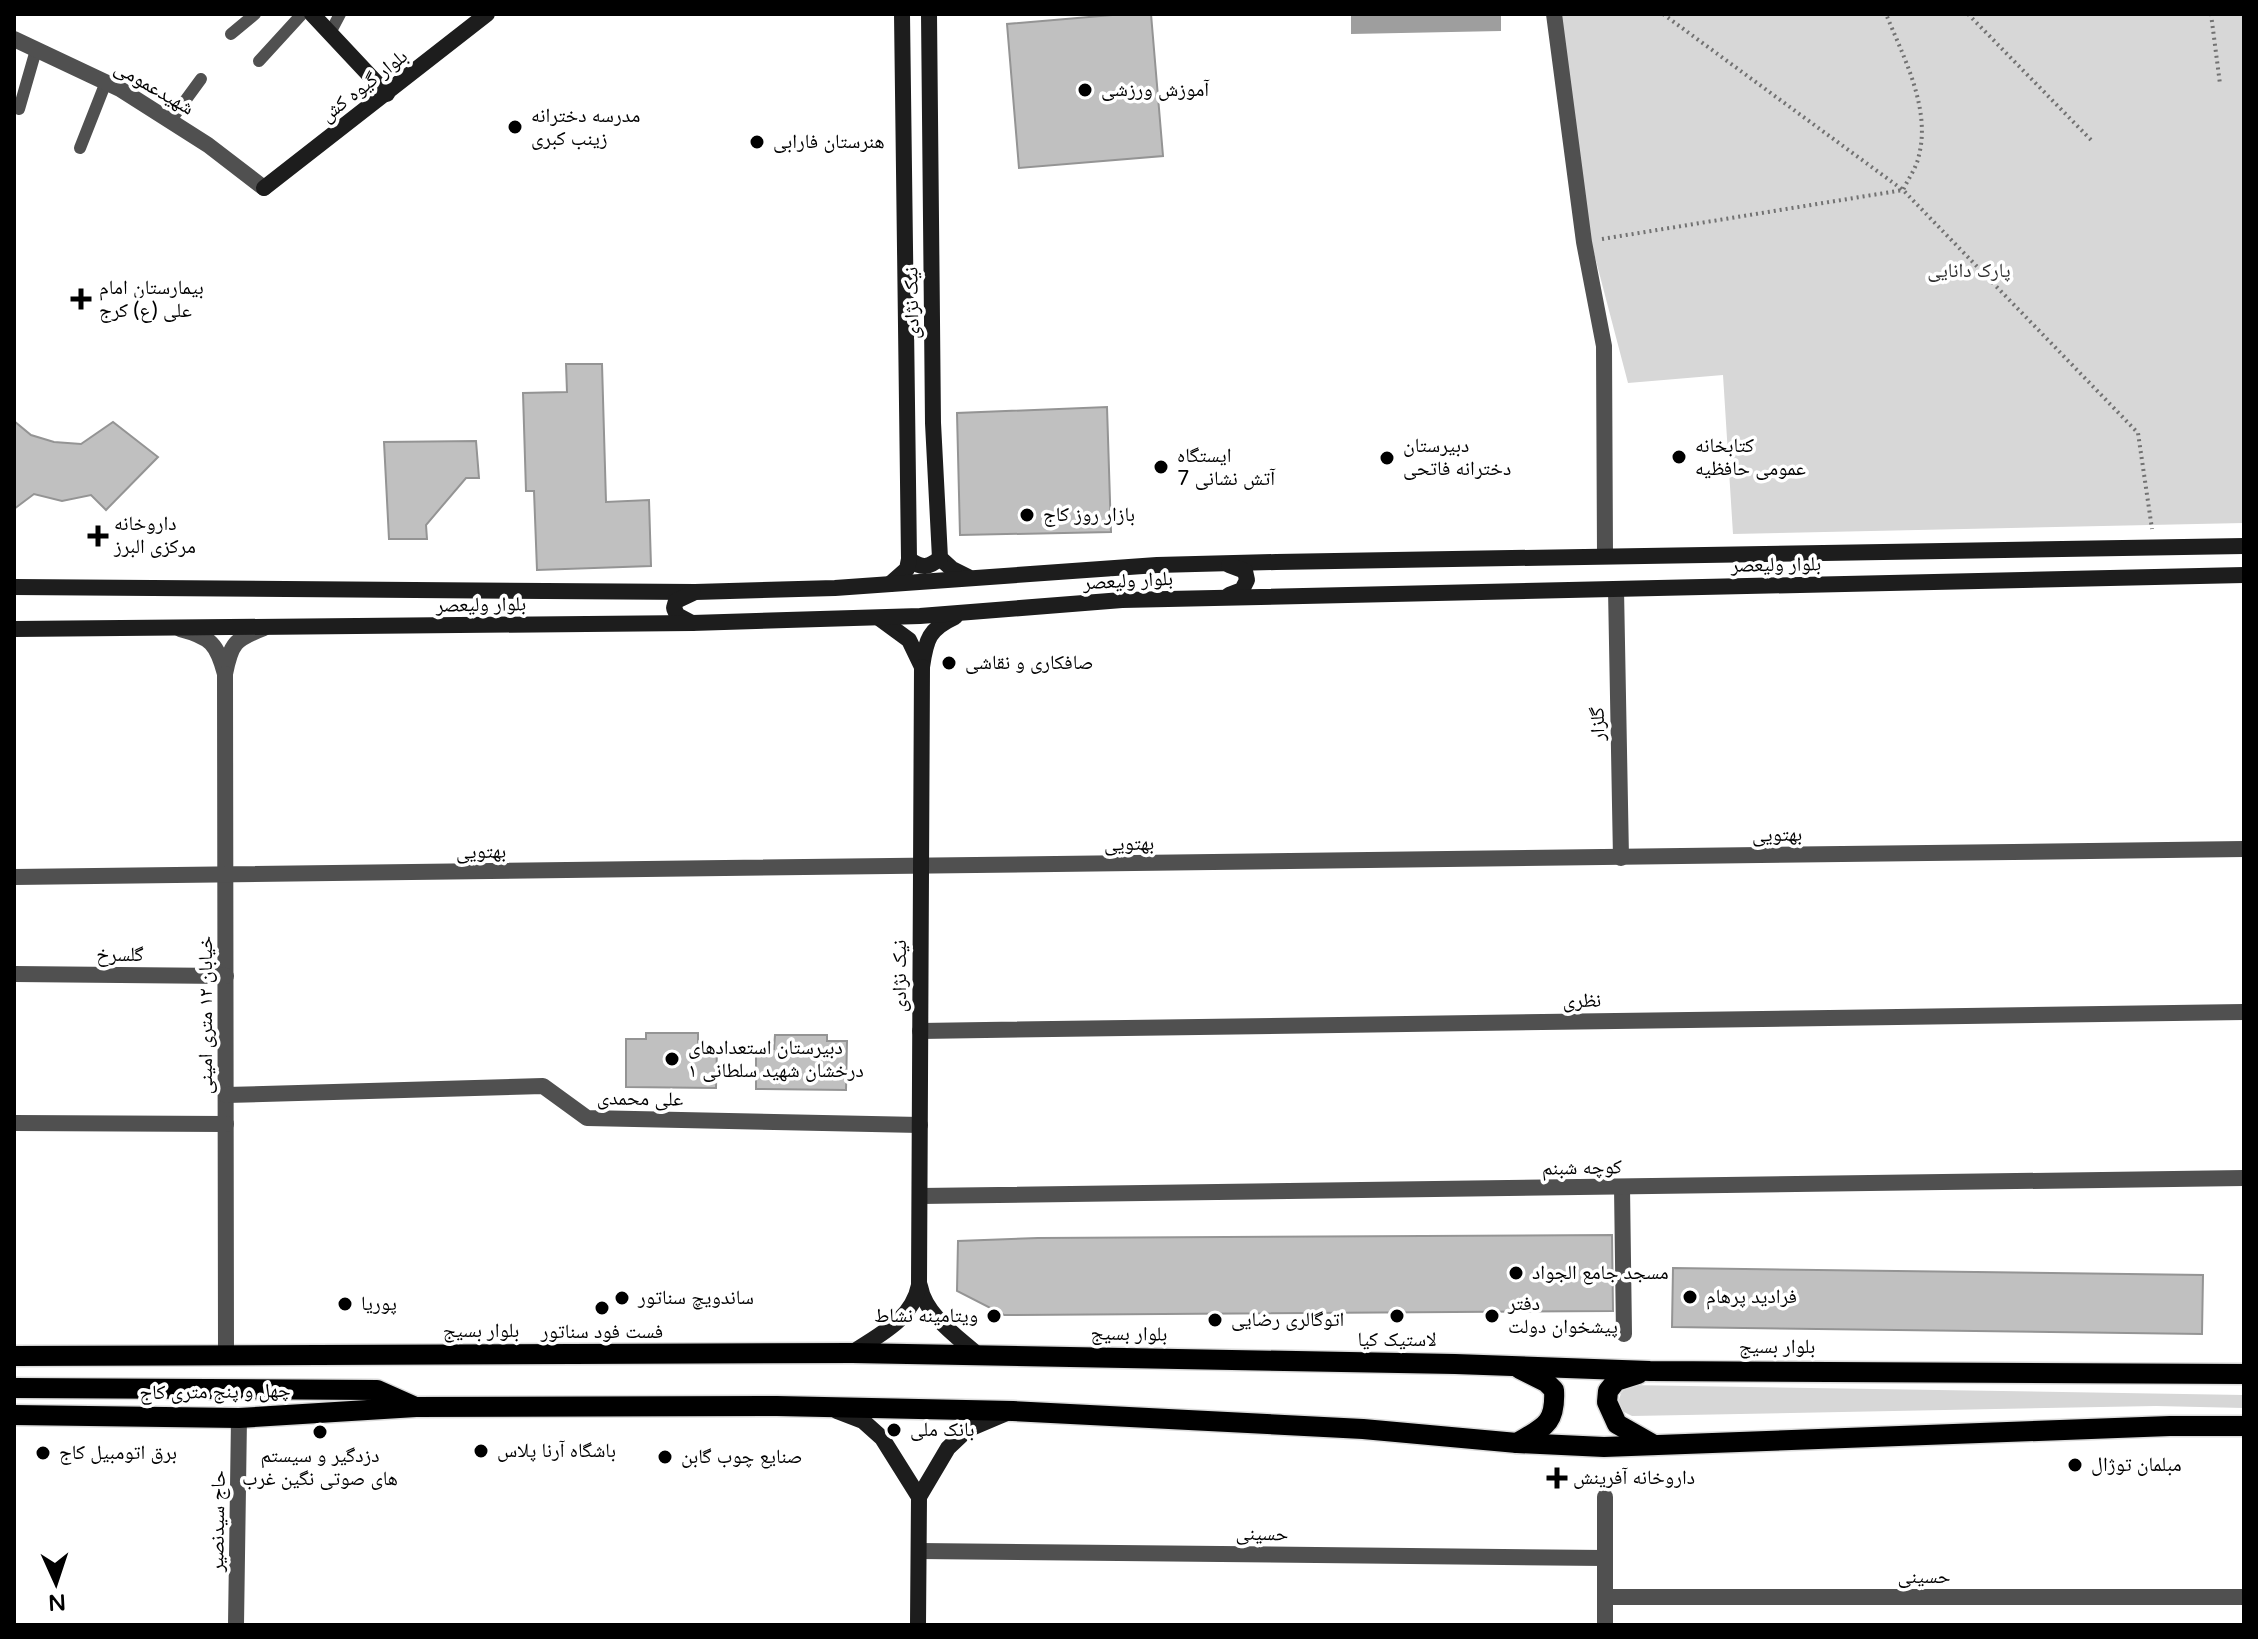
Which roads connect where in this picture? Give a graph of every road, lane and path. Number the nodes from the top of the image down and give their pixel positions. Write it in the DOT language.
graph roads {
  1 [pos="255,14"];
  2 [pos="302,14"];
  3 [pos="312,14"];
  4 [pos="340,14"];
  5 [pos="487,14"];
  6 [pos="902,14"];
  7 [pos="929,14"];
  8 [pos="1554,14"];
  9 [pos="1663,14"];
  10 [pos="1886,14"];
  11 [pos="1968,14"];
  12 [pos="2211,14"];
  13 [pos="330,33"];
  14 [pos="231,34"];
  15 [pos="14,39"];
  16 [pos="36,50"];
  17 [pos="259,61"];
  18 [pos="201,79"];
  19 [pos="106,82"];
  20 [pos="2220,84"];
  21 [pos="387,94"];
  22 [pos="930,104"];
  23 [pos="904,106"];
  24 [pos="19,109"];
  25 [pos="171,120"];
  26 [pos="2093,142"];
  27 [pos="80,148"];
  28 [pos="264,188"];
  29 [pos="1903,190"];
  30 [pos="1584,242"];
  31 [pos="933,423"];
  32 [pos="907,426"];
  33 [pos="2243,546"];
  34 [pos="2155,547"];
  35 [pos="1605,555"];
  36 [pos="940,558"];
  37 [pos="909,559"];
  38 [pos="1276,562"];
  39 [pos="1222,563"];
  40 [pos="2244,575"];
  41 [pos="968,577"];
  42 [pos="890,584"];
  43 [pos="14,587"];
  44 [pos="1616,589"];
  45 [pos="644,592"];
  46 [pos="695,592"];
  47 [pos="1276,596"];
  48 [pos="1223,597"];
  49 [pos="966,612"];
  50 [pos="877,617"];
  51 [pos="639,623"];
  52 [pos="692,623"];
  53 [pos="266,627"];
  54 [pos="178,628"];
  55 [pos="14,629"];
  56 [pos="922,667"];
  57 [pos="225,674"];
  58 [pos="2244,849"];
  59 [pos="1621,858"];
  60 [pos="921,867"];
  61 [pos="226,876"];
  62 [pos="14,877"];
  63 [pos="14,974"];
  64 [pos="226,976"];
  65 [pos="2244,1012"];
  66 [pos="920,1031"];
  67 [pos="226,1095"];
  68 [pos="14,1123"];
  69 [pos="226,1124"];
  70 [pos="920,1125"];
  71 [pos="2244,1178"];
  72 [pos="1622,1187"];
  73 [pos="920,1196"];
  74 [pos="919,1285"];
  75 [pos="1624,1334"];
  76 [pos="852,1353"];
  77 [pos="978,1355"];
  78 [pos="14,1356"];
  79 [pos="226,1356"];
  80 [pos="1512,1365"];
  81 [pos="1650,1371"];
  82 [pos="2244,1374"];
  83 [pos="14,1388"];
  84 [pos="416,1407"];
  85 [pos="827,1407"];
  86 [pos="1013,1411"];
  87 [pos="14,1415"];
  88 [pos="239,1418"];
  89 [pos="2244,1426"];
  90 [pos="1517,1443"];
  91 [pos="1654,1445"];
  92 [pos="919,1497"];
  93 [pos="1605,1497"];
  94 [pos="919,1551"];
  95 [pos="1605,1558"];
  96 [pos="1605,1597"];
  97 [pos="2244,1597"];
  98 [pos="236,1625"];
  99 [pos="918,1625"];
  100 [pos="1605,1625"];
  1 -- 14 [label="lane"];
  2 -- 17 [label="lane"];
  3 -- 13 [label="street"];
  4 -- 13 [label="lane"];
  5 -- 21 [label="street, بلوار گیوه کش"];
  6 -- 23 [label="street, نیک نژادی"];
  7 -- 22 [label="street, نیک نژادی"];
  8 -- 30 [label="street"];
  9 -- 29 [label="path"];
  10 -- 29 [label="path"];
  11 -- 26 [label="path"];
  12 -- 20 [label="path"];
  13 -- 21 [label="street"];
  15 -- 16 [label="street, شهیدعمومی"];
  16 -- 19 [label="street, شهیدعمومی"];
  16 -- 24 [label="lane"];
  18 -- 25 [label="lane"];
  19 -- 25 [label="street, شهیدعمومی"];
  19 -- 27 [label="lane"];
  21 -- 28 [label="street, بلوار گیوه کش"];
  22 -- 23 [label="street"];
  22 -- 31 [label="street, نیک نژادی"];
  23 -- 32 [label="street, نیک نژادی"];
  25 -- 28 [label="street, شهیدعمومی"];
  29 -- 30 [label="path"];
  29 -- 34 [label="path"];
  30 -- 35 [label="street"];
  31 -- 32 [label="street"];
  31 -- 36 [label="street, نیک نژادی"];
  32 -- 37 [label="street, نیک نژادی"];
  33 -- 34 [label="street, بلوار ولیعصر"];
  34 -- 35 [label="street, بلوار ولیعصر"];
  35 -- 38 [label="street, بلوار ولیعصر"];
  36 -- 37 [label="street"];
  36 -- 41 [label="street"];
  37 -- 42 [label="street"];
  38 -- 39 [label="street, بلوار ولیعصر"];
  38 -- 47 [label="street"];
  39 -- 41 [label="street, بلوار ولیعصر"];
  39 -- 48 [label="street"];
  40 -- 44 [label="street, بلوار ولیعصر"];
  41 -- 42 [label="street, بلوار ولیعصر"];
  42 -- 46 [label="street, بلوار ولیعصر"];
  43 -- 45 [label="street, بلوار ولیعصر"];
  44 -- 47 [label="street, بلوار ولیعصر"];
  44 -- 59 [label="street, گلزار"];
  45 -- 46 [label="street, بلوار ولیعصر"];
  45 -- 51 [label="street"];
  46 -- 52 [label="street"];
  47 -- 48 [label="street, بلوار ولیعصر"];
  48 -- 49 [label="street, بلوار ولیعصر"];
  49 -- 50 [label="street, بلوار ولیعصر"];
  49 -- 56 [label="street, نیک نژادی"];
  50 -- 52 [label="street, بلوار ولیعصر"];
  50 -- 56 [label="street"];
  51 -- 52 [label="street, بلوار ولیعصر"];
  51 -- 53 [label="street, بلوار ولیعصر"];
  53 -- 54 [label="street, بلوار ولیعصر"];
  53 -- 57 [label="street"];
  54 -- 55 [label="street, بلوار ولیعصر"];
  54 -- 57 [label="street"];
  56 -- 60 [label="street, نیک نژادی"];
  57 -- 61 [label="street, خیابان ۱۲ متری امینی"];
  58 -- 59 [label="street, بهتویی"];
  59 -- 60 [label="street, بهتویی"];
  60 -- 61 [label="street, بهتویی"];
  60 -- 66 [label="street, نیک نژادی"];
  61 -- 62 [label="street, بهتویی"];
  61 -- 64 [label="street, خیابان ۱۲ متری امینی"];
  63 -- 64 [label="street, گلسرخ"];
  64 -- 67 [label="street, خیابان ۱۲ متری امینی"];
  65 -- 66 [label="street, نظری"];
  66 -- 70 [label="street, نیک نژادی"];
  67 -- 69 [label="street, خیابان ۱۲ متری امینی"];
  67 -- 70 [label="street, علی محمدی"];
  68 -- 69 [label="street"];
  69 -- 79 [label="street, خیابان ۱۲ متری امینی"];
  70 -- 73 [label="street, نیک نژادی"];
  71 -- 72 [label="street, کوچه شبنم"];
  72 -- 73 [label="street, کوچه شبنم"];
  72 -- 75 [label="street"];
  73 -- 74 [label="street, نیک نژادی"];
  74 -- 76 [label="street"];
  74 -- 77 [label="street"];
  76 -- 77 [label="main road, بلوار بسیج"];
  76 -- 79 [label="main road, بلوار بسیج"];
  77 -- 80 [label="main road, بلوار بسیج"];
  78 -- 79 [label="main road, بلوار بسیج"];
  80 -- 81 [label="main road, بلوار بسیج"];
  80 -- 90 [label="main road"];
  81 -- 82 [label="main road, بلوار بسیج"];
  81 -- 91 [label="main road"];
  83 -- 84 [label="main road"];
  84 -- 85 [label="main road"];
  84 -- 88 [label="main road, چهل و پنج متری کاج"];
  85 -- 86 [label="main road"];
  85 -- 92 [label="street"];
  86 -- 90 [label="main road"];
  86 -- 92 [label="street"];
  87 -- 88 [label="main road, چهل و پنج متری کاج"];
  88 -- 98 [label="street, حاج سیدنصیر"];
  89 -- 91 [label="main road"];
  90 -- 91 [label="main road"];
  92 -- 94 [label="street"];
  93 -- 95 [label="street"];
  94 -- 95 [label="street, حسینی"];
  94 -- 99 [label="street"];
  95 -- 96 [label="street"];
  96 -- 97 [label="street, حسینی"];
  96 -- 100 [label="street"];
}
